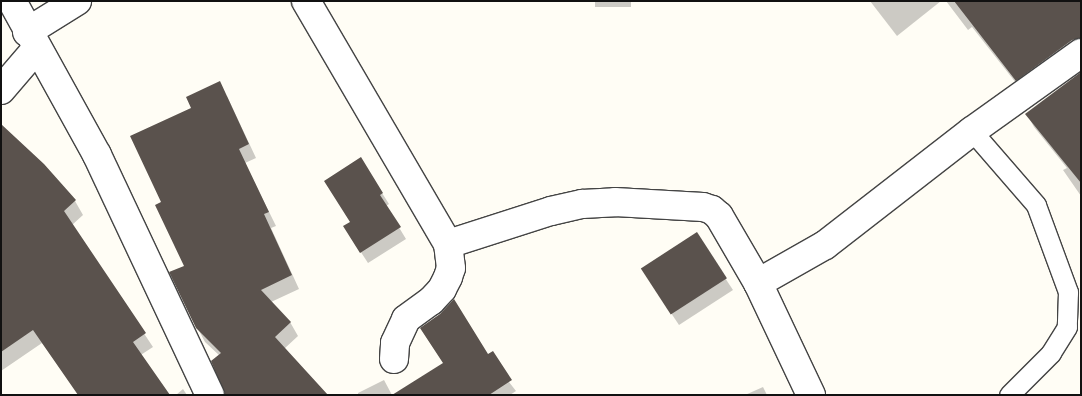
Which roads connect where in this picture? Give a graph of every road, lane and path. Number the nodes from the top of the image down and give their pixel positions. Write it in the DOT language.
graph roads {
  1 [pos="12,1"];
  2 [pos="77,1"];
  3 [pos="306,1"];
  4 [pos="32,40"];
  5 [pos="1081,53"];
  6 [pos="1,90"];
  7 [pos="972,131"];
  8 [pos="448,244"];
  9 [pos="758,282"];
  10 [pos="394,359"];
  11 [pos="210,395"];
  12 [pos="811,395"];
  13 [pos="1009,395"];
  1 -- 4 [label="street"];
  2 -- 4 [label="street"];
  3 -- 8 [label="street"];
  4 -- 6 [label="street"];
  4 -- 11 [label="street"];
  5 -- 7 [label="street"];
  7 -- 9 [label="street"];
  7 -- 13 [label="lane"];
  8 -- 9 [label="street"];
  8 -- 10 [label="street"];
  9 -- 12 [label="street"];
}
